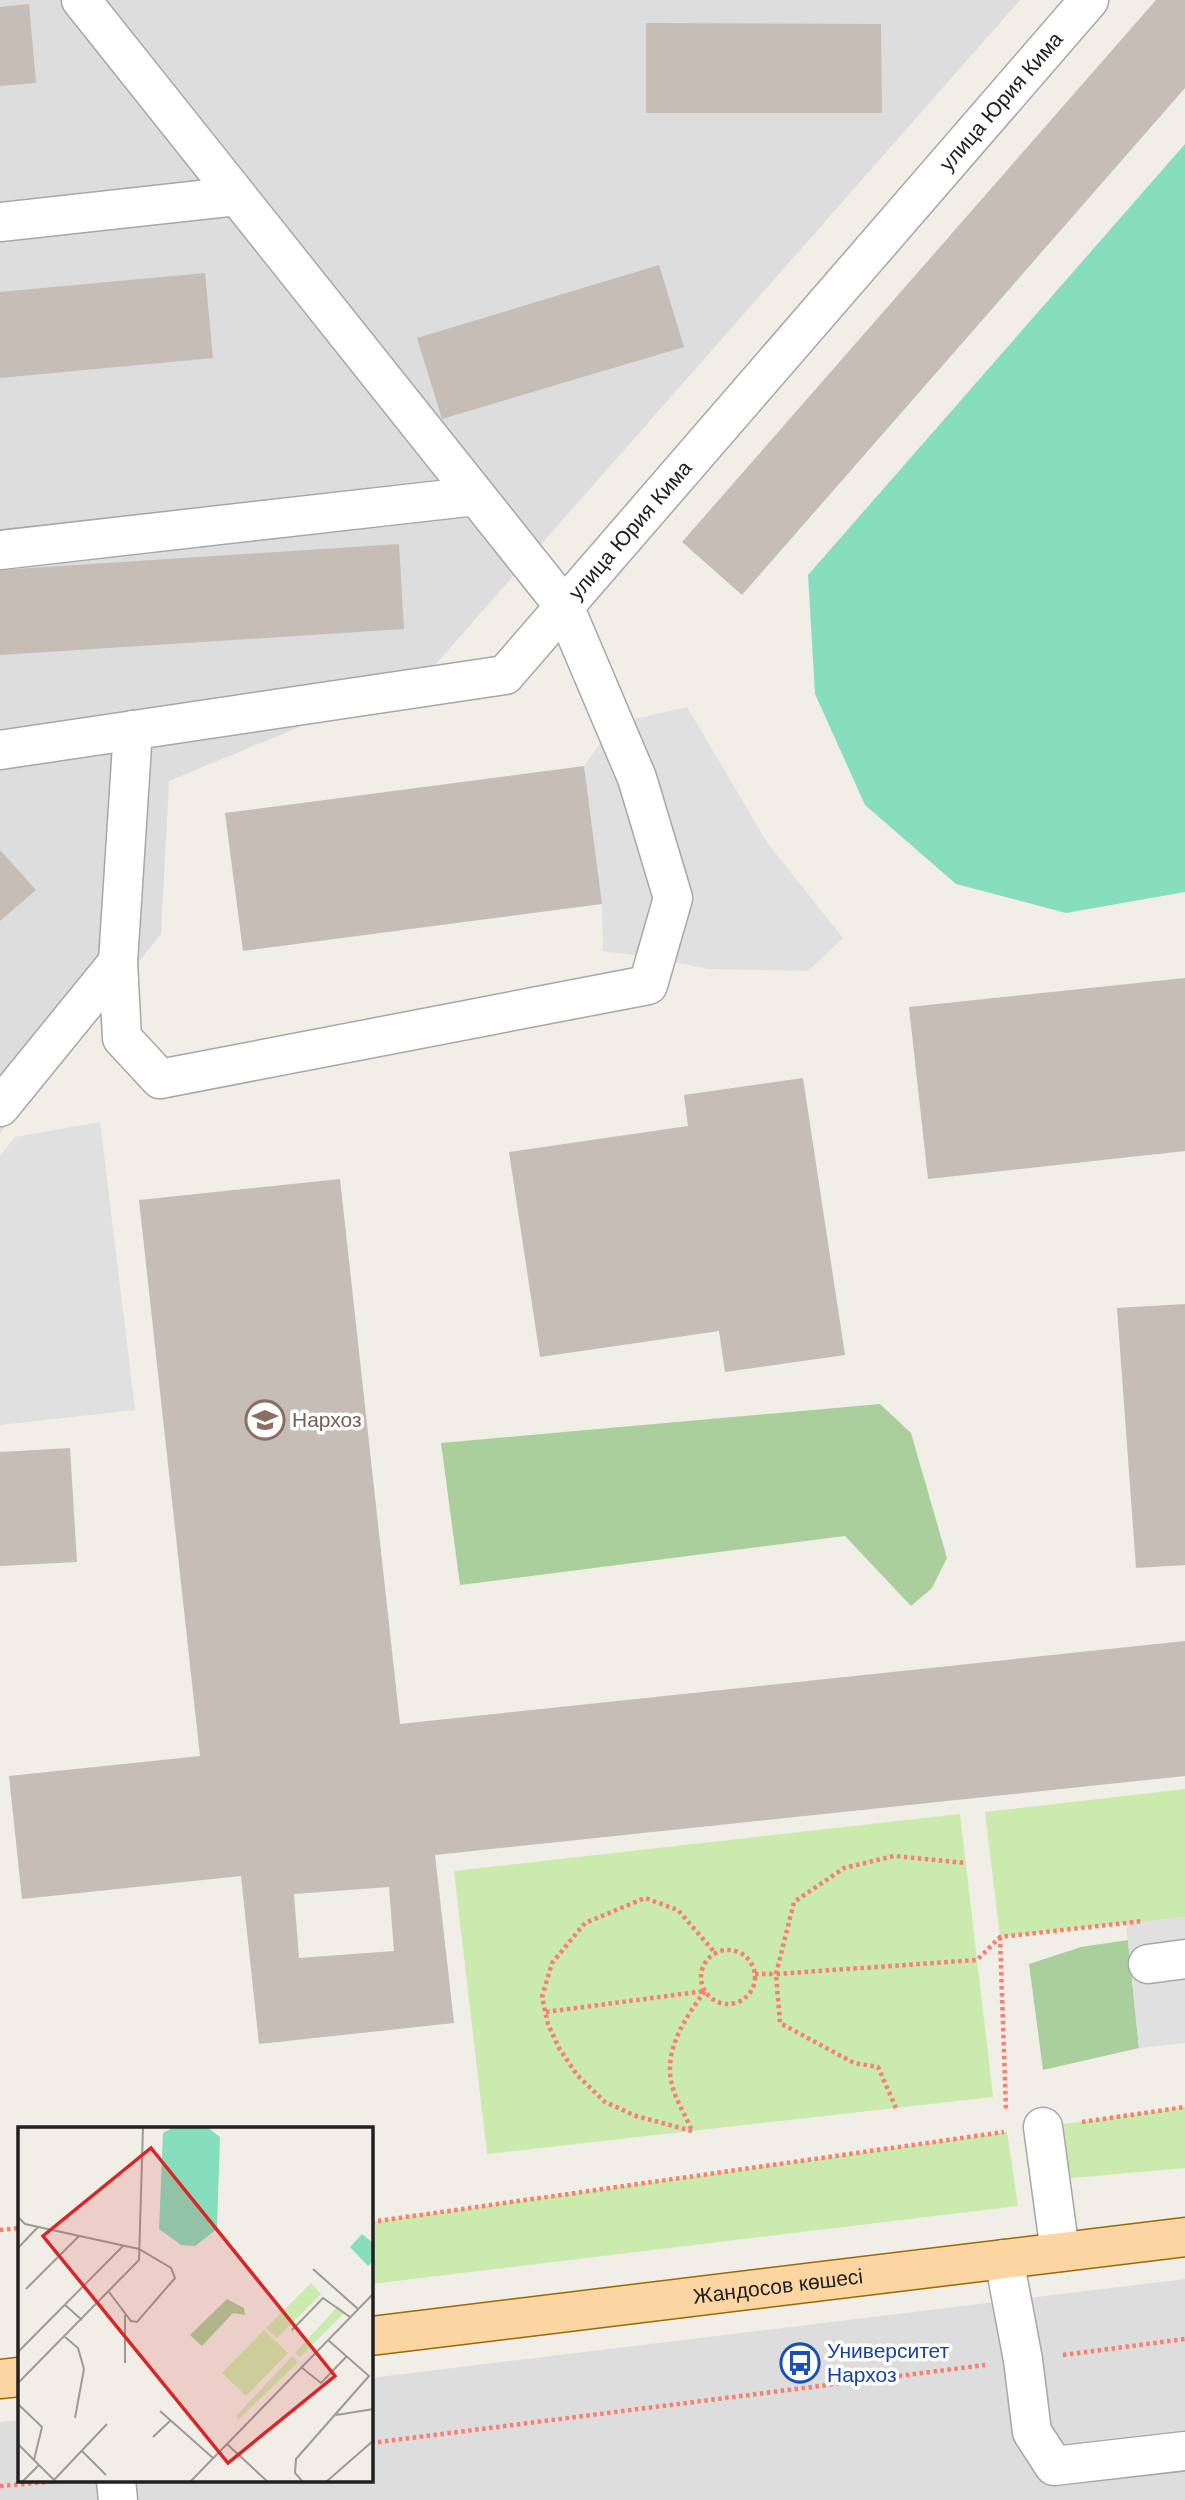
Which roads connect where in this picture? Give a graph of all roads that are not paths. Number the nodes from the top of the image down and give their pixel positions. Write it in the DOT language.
graph roads {
  1 [pos="81,0"];
  2 [pos="1089,0"];
  3 [pos="237,196"];
  4 [pos="0,222"];
  5 [pos="476,496"];
  6 [pos="0,550"];
  7 [pos="564,606"];
  8 [pos="134,730"];
  9 [pos="0,750"];
  10 [pos="118,962"];
  11 [pos="0,1107"];
  12 [pos="1025,2130"];
  13 [pos="1185,2237"];
  14 [pos="1060,2252"];
  15 [pos="1004,2259"];
  16 [pos="373,2336"];
  17 [pos="18,2377"];
  18 [pos="0,2379"];
  19 [pos="1185,2451"];
  20 [pos="116,2482"];
  21 [pos="118,2500"];
  1 -- 3 [label="street"];
  2 -- 7 [label="street, улица Юрия Кима"];
  3 -- 4 [label="street"];
  3 -- 5 [label="street"];
  5 -- 6 [label="street"];
  5 -- 7 [label="street"];
  7 -- 8 [label="street, улица Юрия Кима"];
  7 -- 10 [label="street"];
  8 -- 9 [label="street, улица Юрия Кима"];
  8 -- 10 [label="street"];
  10 -- 11 [label="street"];
  12 -- 14 [label="street"];
  13 -- 14 [label="main road, Жандосов көшесі"];
  14 -- 15 [label="main road, Жандосов көшесі"];
  15 -- 16 [label="main road, Жандосов көшесі"];
  15 -- 19 [label="street"];
  17 -- 18 [label="main road"];
  20 -- 21 [label="street"];
}
